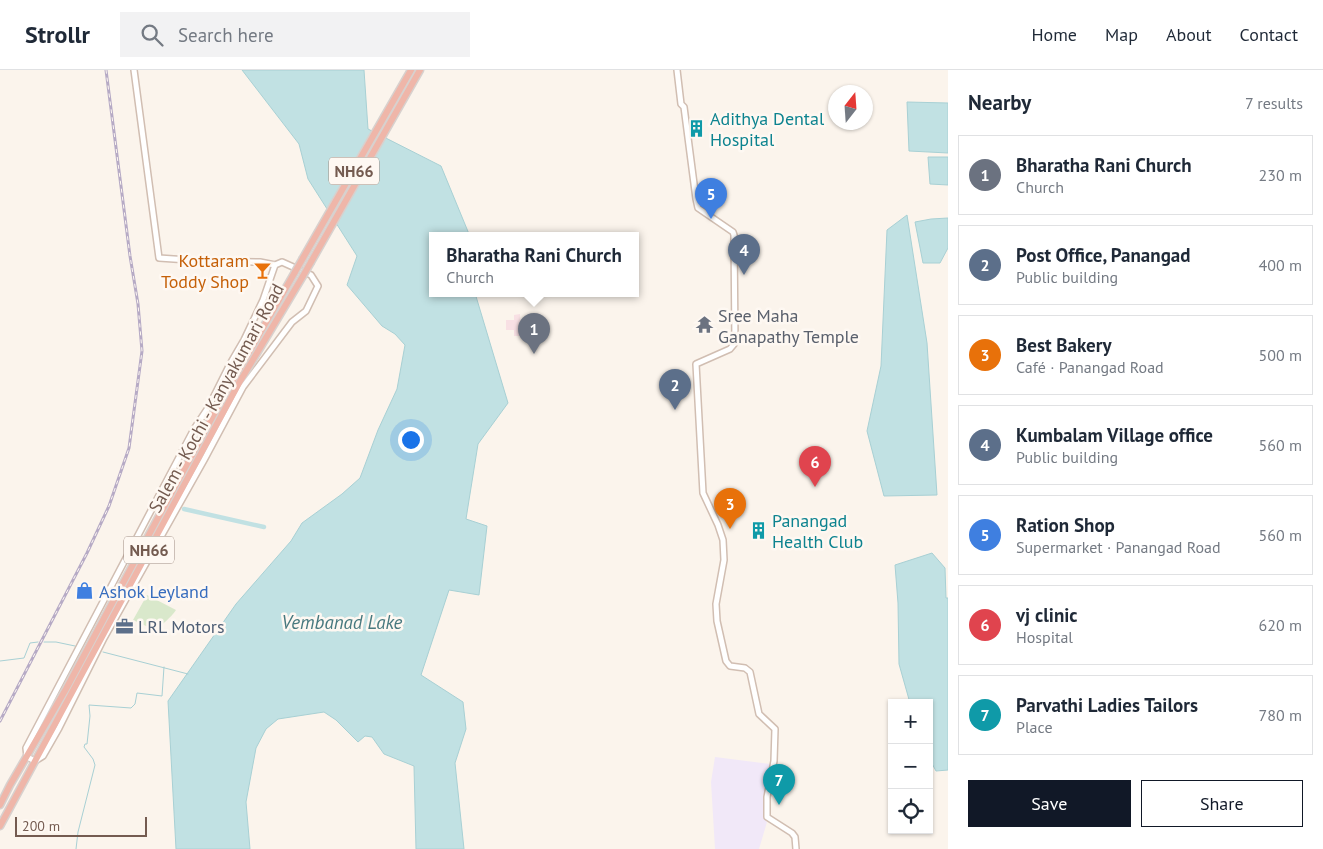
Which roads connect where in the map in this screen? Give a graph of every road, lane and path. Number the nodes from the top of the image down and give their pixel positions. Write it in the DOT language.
graph roads {
  1 [pos="134,70"];
  2 [pos="411,70"];
  3 [pos="420,70"];
  4 [pos="677,70"];
  5 [pos="274,265"];
  6 [pos="184,451"];
  7 [pos="192,455"];
  8 [pos="26,757"];
  9 [pos="35,761"];
  10 [pos="0,805"];
  11 [pos="0,826"];
  12 [pos="796,849"];
  1 -- 5 [label="street"];
  2 -- 7 [label="highway, Salem - Kochi - Kanyakumari Road / NH66, bridge"];
  3 -- 9 [label="highway, Salem - Kochi - Kanyakumari Road / NH66, bridge"];
  4 -- 12 [label="street"];
  5 -- 6 [label="street"];
  5 -- 9 [label="street"];
  6 -- 7 [label="highway"];
  6 -- 8 [label="street"];
  7 -- 8 [label="highway, Salem - Kochi - Kanyakumari Road / NH66"];
  8 -- 9 [label="street"];
  8 -- 10 [label="highway, Salem - Kochi - Kanyakumari Road / NH66"];
  9 -- 11 [label="highway, Salem - Kochi - Kanyakumari Road / NH66"];
}
